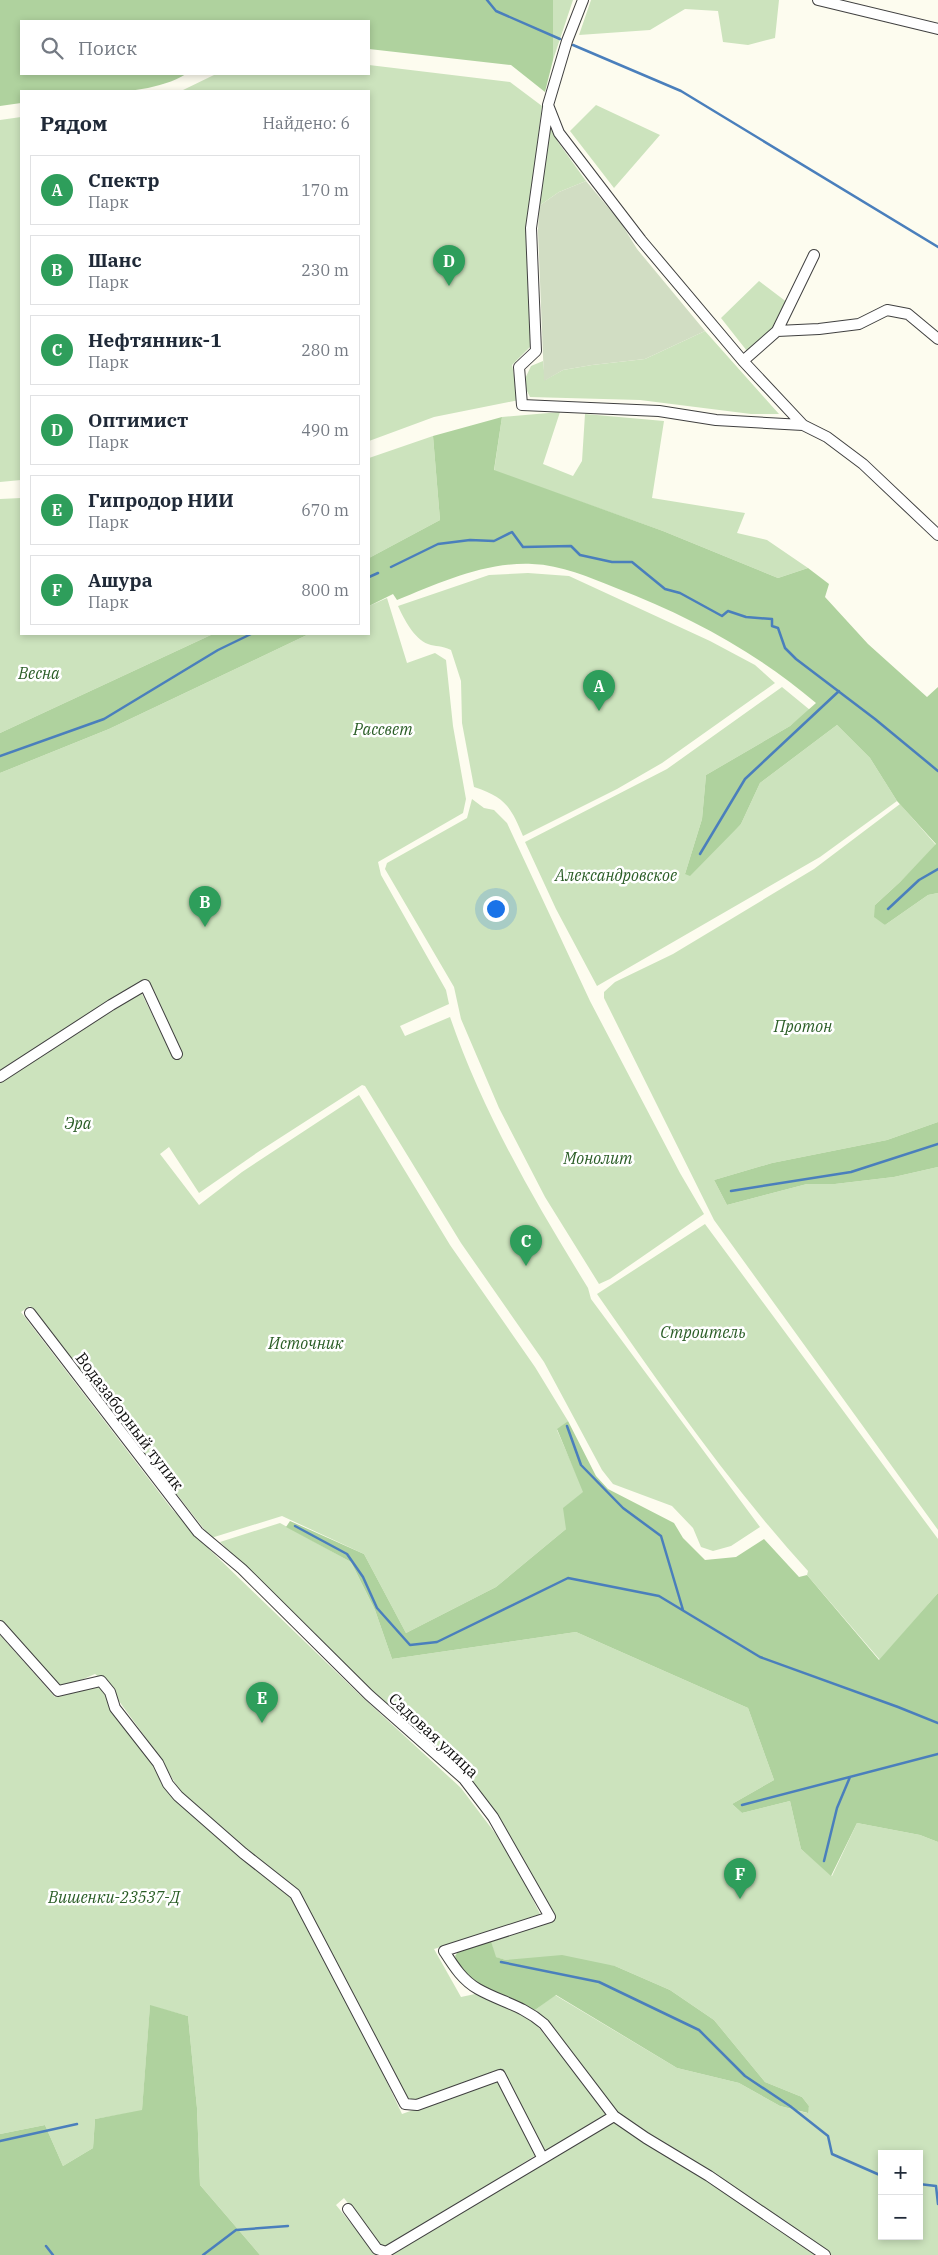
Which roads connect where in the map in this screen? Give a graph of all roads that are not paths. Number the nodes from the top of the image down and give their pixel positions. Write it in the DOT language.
graph roads {
  1 [pos="583,0"];
  2 [pos="818,0"];
  3 [pos="938,29"];
  4 [pos="548,105"];
  5 [pos="814,255"];
  6 [pos="777,331"];
  7 [pos="938,339"];
  8 [pos="744,361"];
  9 [pos="803,425"];
  10 [pos="938,535"];
  11 [pos="177,1054"];
  12 [pos="0,1077"];
  13 [pos="30,1313"];
  14 [pos="210,1543"];
  15 [pos="0,1626"];
  16 [pos="614,2116"];
  17 [pos="542,2157"];
  18 [pos="348,2208"];
  19 [pos="825,2255"];
  1 -- 4 [label="street"];
  2 -- 3 [label="street"];
  4 -- 8 [label="street"];
  4 -- 9 [label="street"];
  5 -- 6 [label="street"];
  6 -- 7 [label="street"];
  6 -- 8 [label="street"];
  8 -- 9 [label="street"];
  9 -- 10 [label="street"];
  11 -- 12 [label="street"];
  13 -- 14 [label="street, Водазаборный тупик"];
  14 -- 16 [label="street, Садовая улица"];
  15 -- 17 [label="street"];
  16 -- 17 [label="street"];
  16 -- 19 [label="street"];
  17 -- 18 [label="street"];
}
